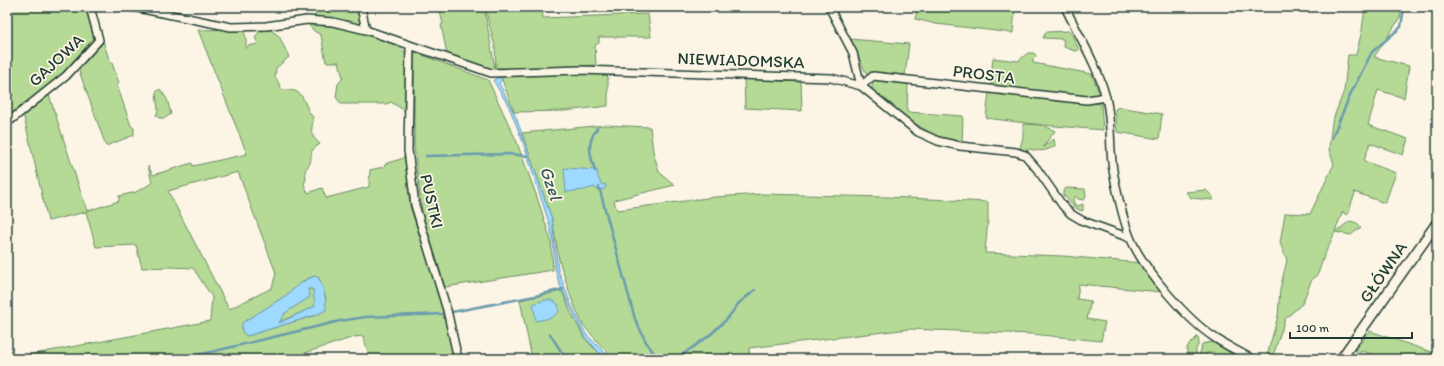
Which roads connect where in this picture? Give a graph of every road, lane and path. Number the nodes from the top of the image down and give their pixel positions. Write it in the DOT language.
graph roads {
  1 [pos="90,7"];
  2 [pos="133,7"];
  3 [pos="361,7"];
  4 [pos="829,7"];
  5 [pos="1064,7"];
  6 [pos="366,30"];
  7 [pos="410,46"];
  8 [pos="861,86"];
  9 [pos="1106,97"];
  10 [pos="7,123"];
  11 [pos="1437,224"];
  12 [pos="1130,238"];
  13 [pos="458,359"];
  14 [pos="1252,359"];
  15 [pos="1341,359"];
  1 -- 10 [label="street, GAJOWA"];
  2 -- 6 [label="street, NIEWIADOMSKA"];
  3 -- 6 [label="street"];
  4 -- 8 [label="street"];
  5 -- 9 [label="street"];
  6 -- 7 [label="street, NIEWIADOMSKA"];
  7 -- 8 [label="street, NIEWIADOMSKA"];
  7 -- 13 [label="street, PUSTKI"];
  8 -- 9 [label="street, PROSTA"];
  8 -- 12 [label="street, NIEWIADOMSKA"];
  9 -- 12 [label="street"];
  11 -- 15 [label="street, GŁÓWNA"];
  12 -- 14 [label="street"];
}
